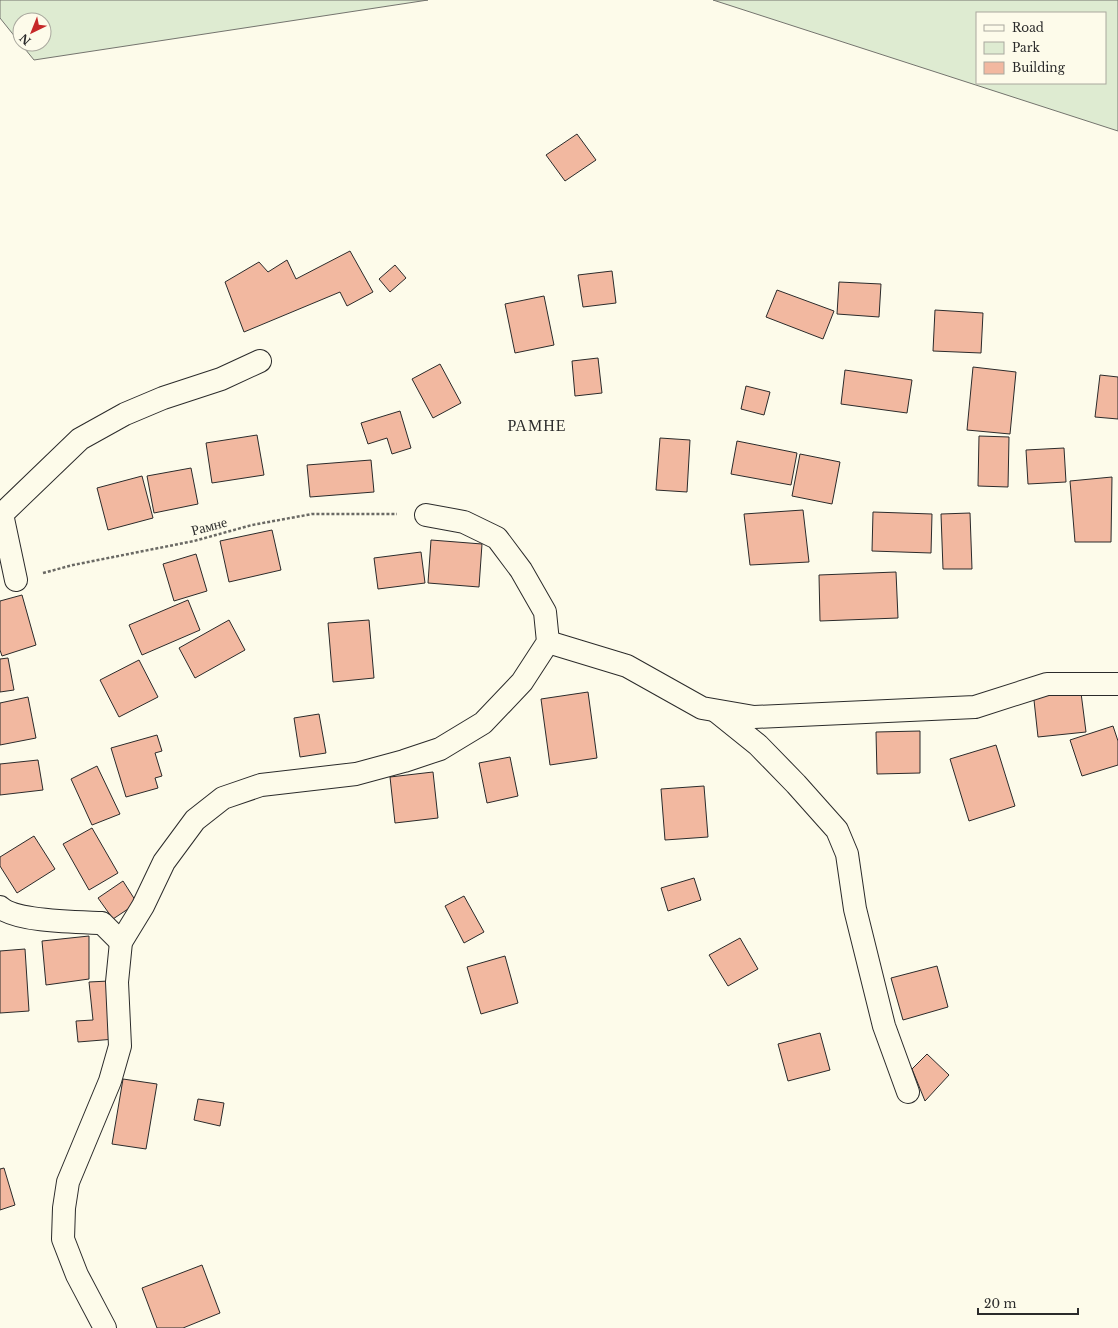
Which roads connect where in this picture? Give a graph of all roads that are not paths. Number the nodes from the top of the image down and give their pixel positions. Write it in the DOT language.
graph roads {
  1 [pos="260,361"];
  2 [pos="1,515"];
  3 [pos="426,515"];
  4 [pos="16,580"];
  5 [pos="548,642"];
  6 [pos="1118,684"];
  7 [pos="715,710"];
  8 [pos="0,907"];
  9 [pos="121,942"];
  10 [pos="908,1092"];
  11 [pos="104,1328"];
  1 -- 2 [label="street"];
  2 -- 4 [label="street"];
  3 -- 5 [label="street"];
  5 -- 7 [label="street"];
  5 -- 9 [label="street"];
  6 -- 7 [label="street"];
  7 -- 10 [label="street"];
  8 -- 9 [label="street"];
  9 -- 11 [label="street"];
}
